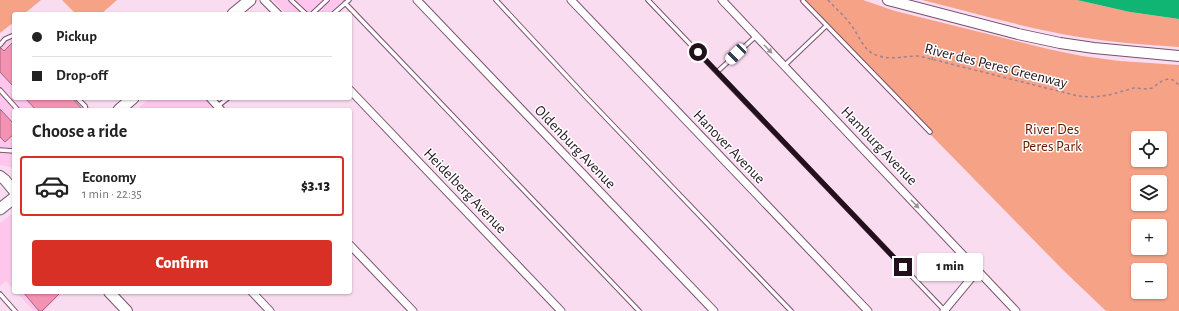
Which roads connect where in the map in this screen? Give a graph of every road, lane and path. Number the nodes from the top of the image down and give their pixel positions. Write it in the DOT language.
graph roads {
  1 [pos="250,0"];
  2 [pos="264,0"];
  3 [pos="291,0"];
  4 [pos="327,0"];
  5 [pos="350,0"];
  6 [pos="417,0"];
  7 [pos="496,0"];
  8 [pos="572,0"];
  9 [pos="648,0"];
  10 [pos="722,0"];
  11 [pos="828,0"];
  12 [pos="888,0"];
  13 [pos="802,1"];
  14 [pos="345,3"];
  15 [pos="235,12"];
  16 [pos="276,12"];
  17 [pos="304,12"];
  18 [pos="314,12"];
  19 [pos="335,12"];
  20 [pos="826,26"];
  21 [pos="12,36"];
  22 [pos="756,36"];
  23 [pos="936,42"];
  24 [pos="0,45"];
  25 [pos="1179,56"];
  26 [pos="932,60"];
  27 [pos="784,66"];
  28 [pos="717,72"];
  29 [pos="1179,85"];
  30 [pos="0,90"];
  31 [pos="352,92"];
  32 [pos="79,100"];
  33 [pos="131,100"];
  34 [pos="212,100"];
  35 [pos="226,100"];
  36 [pos="16,108"];
  37 [pos="86,108"];
  38 [pos="121,108"];
  39 [pos="219,108"];
  40 [pos="930,132"];
  41 [pos="0,150"];
  42 [pos="12,151"];
  43 [pos="0,176"];
  44 [pos="12,189"];
  45 [pos="12,200"];
  46 [pos="0,209"];
  47 [pos="352,247"];
  48 [pos="978,270"];
  49 [pos="0,294"];
  50 [pos="111,294"];
  51 [pos="254,294"];
  52 [pos="123,310"];
  53 [pos="944,310"];
  54 [pos="15,311"];
  55 [pos="270,311"];
  56 [pos="413,311"];
  57 [pos="561,311"];
  58 [pos="639,311"];
  59 [pos="714,311"];
  60 [pos="791,311"];
  61 [pos="868,311"];
  62 [pos="1016,311"];
  1 -- 15 [label="main road"];
  2 -- 16 [label="street"];
  3 -- 17 [label="lane"];
  4 -- 18 [label="lane"];
  5 -- 14 [label="lane"];
  6 -- 59 [label="street, Oldenburg Avenue"];
  7 -- 60 [label="lane"];
  8 -- 61 [label="street, Hanover Avenue"];
  9 -- 28 [label="lane"];
  10 -- 22 [label="street, Hamburg Avenue"];
  11 -- 26 [label="path, River des Peres Greenway"];
  12 -- 25 [label="main road"];
  13 -- 20 [label="lane"];
  14 -- 19 [label="lane"];
  14 -- 58 [label="lane"];
  20 -- 27 [label="lane"];
  20 -- 40 [label="lane"];
  21 -- 24 [label="lane"];
  22 -- 27 [label="street, Hamburg Avenue, one-way"];
  22 -- 28 [label="lane"];
  23 -- 26 [label="path"];
  26 -- 29 [label="path, River des Peres Greenway"];
  27 -- 48 [label="street, Hamburg Avenue, one-way"];
  28 -- 53 [label="lane"];
  30 -- 36 [label="lane"];
  31 -- 57 [label="street, Heidelberg Avenue"];
  32 -- 37 [label="lane"];
  33 -- 38 [label="main road"];
  34 -- 39 [label="street"];
  35 -- 39 [label="lane"];
  41 -- 42 [label="lane"];
  43 -- 44 [label="main road"];
  45 -- 46 [label="main road"];
  47 -- 56 [label="street"];
  48 -- 53 [label="street"];
  48 -- 62 [label="street, Hamburg Avenue"];
  49 -- 54 [label="lane"];
  50 -- 52 [label="main road"];
  51 -- 55 [label="street"];
}
